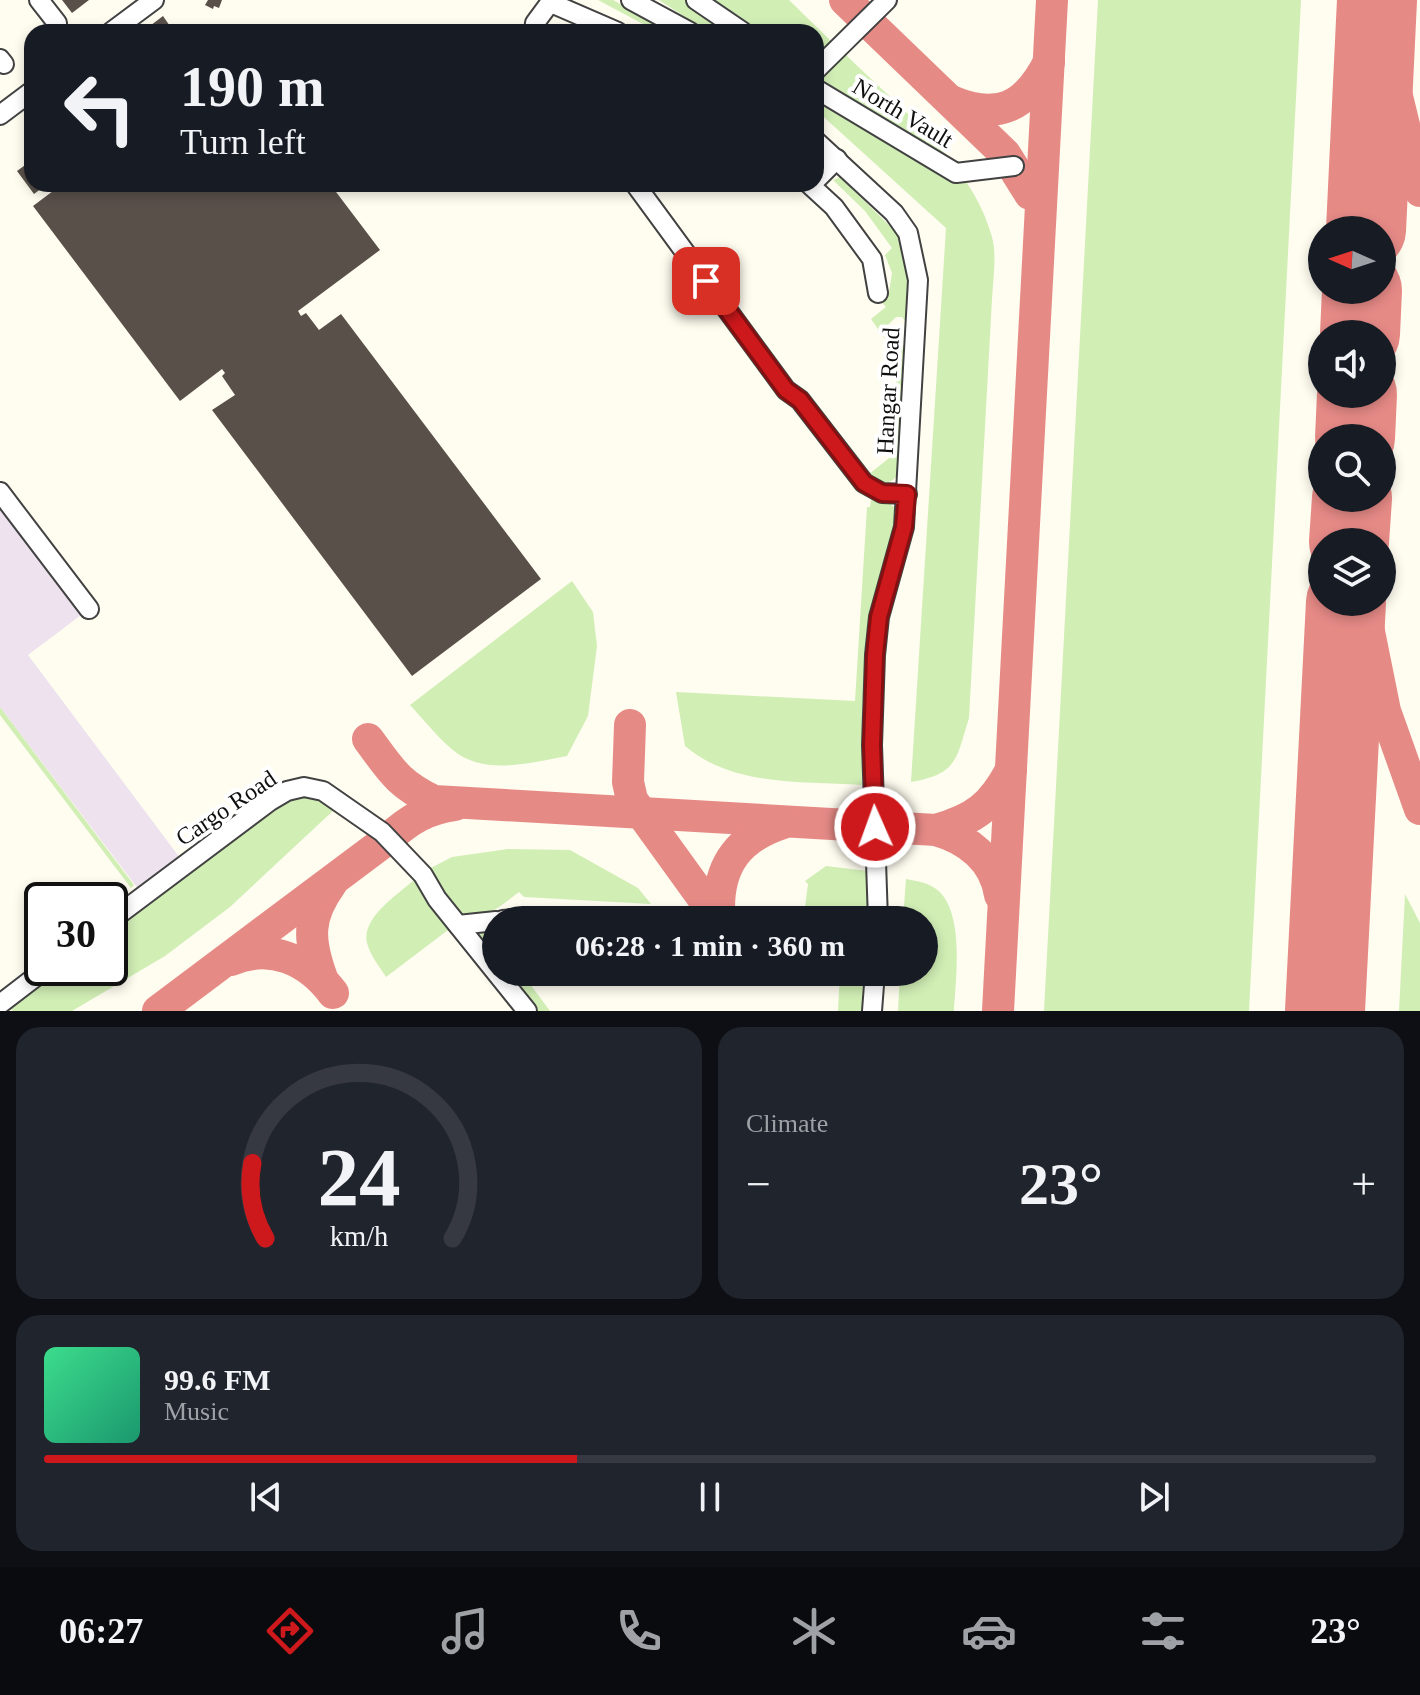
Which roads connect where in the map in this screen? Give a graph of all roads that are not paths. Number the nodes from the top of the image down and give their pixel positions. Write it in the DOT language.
graph roads {
  1 [pos="39,0"];
  2 [pos="154,0"];
  3 [pos="631,0"];
  4 [pos="696,0"];
  5 [pos="887,0"];
  6 [pos="552,2"];
  7 [pos="57,23"];
  8 [pos="122,24"];
  9 [pos="535,24"];
  10 [pos="600,24"];
  11 [pos="675,24"];
  12 [pos="731,24"];
  13 [pos="824,62"];
  14 [pos="824,94"];
  15 [pos="24,97"];
  16 [pos="0,115"];
  17 [pos="824,148"];
  18 [pos="837,159"];
  19 [pos="1014,166"];
  20 [pos="824,172"];
  21 [pos="641,192"];
  22 [pos="818,192"];
  23 [pos="878,293"];
  24 [pos="0,492"];
  25 [pos="907,494"];
  26 [pos="89,609"];
  27 [pos="878,906"];
  28 [pos="128,908"];
  29 [pos="482,922"];
  30 [pos="458,925"];
  31 [pos="24,986"];
  32 [pos="874,986"];
  33 [pos="0,1004"];
  34 [pos="527,1011"];
  35 [pos="872,1011"];
  1 -- 7 [label="street"];
  2 -- 8 [label="street"];
  3 -- 11 [label="street"];
  4 -- 12 [label="street"];
  5 -- 13 [label="street"];
  6 -- 9 [label="street"];
  6 -- 10 [label="street"];
  14 -- 19 [label="street, North Vault"];
  15 -- 16 [label="street"];
  17 -- 18 [label="street, Hangar Road"];
  18 -- 20 [label="street"];
  18 -- 25 [label="street, Hangar Road"];
  21 -- 25 [label="street"];
  22 -- 23 [label="street"];
  24 -- 26 [label="street"];
  25 -- 27 [label="street, Hangar Road"];
  28 -- 30 [label="street, Cargo Road"];
  29 -- 30 [label="street"];
  30 -- 34 [label="street, Cargo Road"];
  31 -- 33 [label="street"];
  32 -- 35 [label="street"];
}
